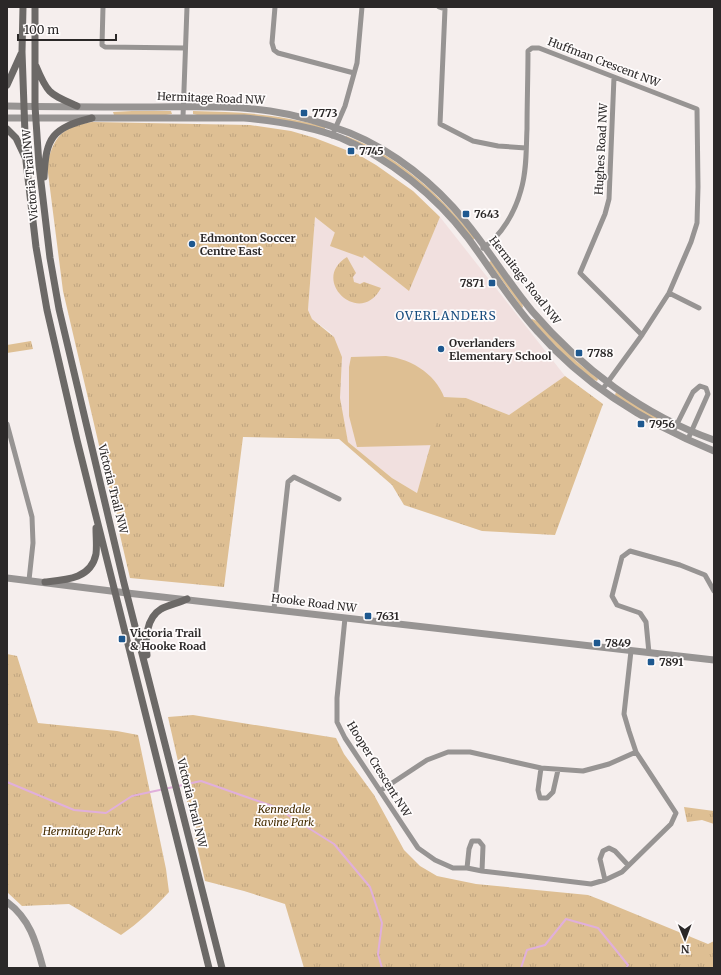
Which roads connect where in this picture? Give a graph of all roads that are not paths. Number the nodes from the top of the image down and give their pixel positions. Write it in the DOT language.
graph roads {
  1 [pos="23,7"];
  2 [pos="35,7"];
  3 [pos="103,7"];
  4 [pos="187,7"];
  5 [pos="275,7"];
  6 [pos="362,7"];
  7 [pos="439,7"];
  8 [pos="185,48"];
  9 [pos="22,52"];
  10 [pos="34,62"];
  11 [pos="354,73"];
  12 [pos="614,77"];
  13 [pos="7,85"];
  14 [pos="7,106"];
  15 [pos="23,106"];
  16 [pos="35,106"];
  17 [pos="78,106"];
  18 [pos="183,107"];
  19 [pos="183,117"];
  20 [pos="7,118"];
  21 [pos="24,118"];
  22 [pos="36,118"];
  23 [pos="92,118"];
  24 [pos="7,128"];
  25 [pos="336,128"];
  26 [pos="332,136"];
  27 [pos="526,148"];
  28 [pos="26,161"];
  29 [pos="43,204"];
  30 [pos="485,247"];
  31 [pos="478,252"];
  32 [pos="669,293"];
  33 [pos="699,308"];
  34 [pos="59,309"];
  35 [pos="47,310"];
  36 [pos="642,335"];
  37 [pos="608,382"];
  38 [pos="602,390"];
  39 [pos="7,424"];
  40 [pos="678,424"];
  41 [pos="692,431"];
  42 [pos="674,432"];
  43 [pos="688,439"];
  44 [pos="714,440"];
  45 [pos="714,450"];
  46 [pos="339,499"];
  47 [pos="96,518"];
  48 [pos="7,578"];
  49 [pos="29,580"];
  50 [pos="45,582"];
  51 [pos="714,591"];
  52 [pos="115,592"];
  53 [pos="127,593"];
  54 [pos="187,600"];
  55 [pos="274,609"];
  56 [pos="346,618"];
  57 [pos="631,651"];
  58 [pos="649,653"];
  59 [pos="714,660"];
  60 [pos="149,677"];
  61 [pos="636,752"];
  62 [pos="541,768"];
  63 [pos="558,770"];
  64 [pos="380,791"];
  65 [pos="628,865"];
  66 [pos="467,868"];
  67 [pos="482,871"];
  68 [pos="605,880"];
  69 [pos="7,902"];
  70 [pos="43,968"];
  71 [pos="209,968"];
  72 [pos="222,968"];
  1 -- 9 [label="main road, Victoria Trail NW"];
  2 -- 10 [label="main road, Victoria Trail NW"];
  3 -- 8 [label="street"];
  4 -- 8 [label="street"];
  5 -- 11 [label="street"];
  6 -- 11 [label="street"];
  7 -- 27 [label="street"];
  8 -- 18 [label="street"];
  9 -- 13 [label="main road"];
  9 -- 15 [label="main road, Victoria Trail NW"];
  10 -- 16 [label="main road, Victoria Trail NW"];
  10 -- 17 [label="main road"];
  11 -- 25 [label="street"];
  12 -- 27 [label="street, Huffman Crescent NW"];
  12 -- 32 [label="street, Huffman Crescent NW"];
  12 -- 36 [label="street, Hughes Road NW"];
  14 -- 15 [label="street, Hermitage Road NW"];
  15 -- 16 [label="street, Hermitage Road NW"];
  15 -- 21 [label="main road, Victoria Trail NW"];
  16 -- 17 [label="street, Hermitage Road NW"];
  16 -- 22 [label="main road, Victoria Trail NW"];
  17 -- 18 [label="street, Hermitage Road NW"];
  18 -- 19 [label="street"];
  18 -- 25 [label="street, Hermitage Road NW"];
  19 -- 23 [label="street, Hermitage Road NW"];
  19 -- 26 [label="street, Hermitage Road NW"];
  20 -- 21 [label="street, Hermitage Road NW"];
  21 -- 22 [label="street, Hermitage Road NW"];
  21 -- 28 [label="main road, Victoria Trail NW"];
  22 -- 23 [label="street, Hermitage Road NW"];
  22 -- 29 [label="main road, Victoria Trail NW"];
  23 -- 29 [label="main road"];
  24 -- 28 [label="main road"];
  25 -- 26 [label="street"];
  25 -- 30 [label="street, Hermitage Road NW"];
  26 -- 31 [label="street, Hermitage Road NW"];
  27 -- 30 [label="street, Huffman Crescent NW"];
  28 -- 35 [label="main road, Victoria Trail NW"];
  29 -- 34 [label="main road, Victoria Trail NW"];
  30 -- 31 [label="street, Huffman Crescent NW"];
  30 -- 37 [label="street, Hermitage Road NW"];
  31 -- 38 [label="street, Hermitage Road NW"];
  32 -- 33 [label="street"];
  32 -- 36 [label="street, Huffman Crescent NW"];
  34 -- 35 [label="main road"];
  34 -- 53 [label="main road, Victoria Trail NW"];
  35 -- 47 [label="main road, Victoria Trail NW"];
  36 -- 37 [label="street, Huffman Crescent NW"];
  37 -- 38 [label="street, Huffman Crescent NW"];
  37 -- 40 [label="street, Hermitage Road NW"];
  38 -- 42 [label="street, Hermitage Road NW"];
  39 -- 49 [label="street"];
  40 -- 41 [label="street, Hermitage Road NW"];
  40 -- 41 [label="street"];
  40 -- 42 [label="street"];
  41 -- 43 [label="street"];
  41 -- 44 [label="street, Hermitage Road NW"];
  42 -- 43 [label="street, Hermitage Road NW"];
  43 -- 45 [label="street, Hermitage Road NW"];
  46 -- 55 [label="street"];
  47 -- 50 [label="main road"];
  47 -- 52 [label="main road, Victoria Trail NW"];
  48 -- 49 [label="street, Hooke Road NW"];
  49 -- 50 [label="street, Hooke Road NW"];
  50 -- 52 [label="street, Hooke Road NW"];
  51 -- 58 [label="street"];
  52 -- 53 [label="street, Hooke Road NW"];
  52 -- 71 [label="main road, Victoria Trail NW"];
  53 -- 54 [label="street, Hooke Road NW"];
  53 -- 60 [label="main road, Victoria Trail NW"];
  54 -- 55 [label="street, Hooke Road NW"];
  54 -- 60 [label="main road"];
  55 -- 56 [label="street, Hooke Road NW"];
  56 -- 57 [label="street, Hooke Road NW"];
  56 -- 64 [label="street, Hooper Crescent NW"];
  57 -- 58 [label="street, Hooke Road NW"];
  57 -- 61 [label="street, Hooper Crescent NW"];
  58 -- 59 [label="street, Hooke Road NW"];
  60 -- 72 [label="main road, Victoria Trail NW"];
  61 -- 63 [label="street"];
  61 -- 65 [label="street, Hooper Crescent NW"];
  62 -- 63 [label="street"];
  62 -- 63 [label="street"];
  62 -- 64 [label="street"];
  64 -- 66 [label="street, Hooper Crescent NW"];
  65 -- 68 [label="street, Hooper Crescent NW"];
  65 -- 68 [label="street"];
  66 -- 67 [label="street, Hooper Crescent NW"];
  66 -- 67 [label="street"];
  67 -- 68 [label="street, Hooper Crescent NW"];
  69 -- 70 [label="street"];
}
